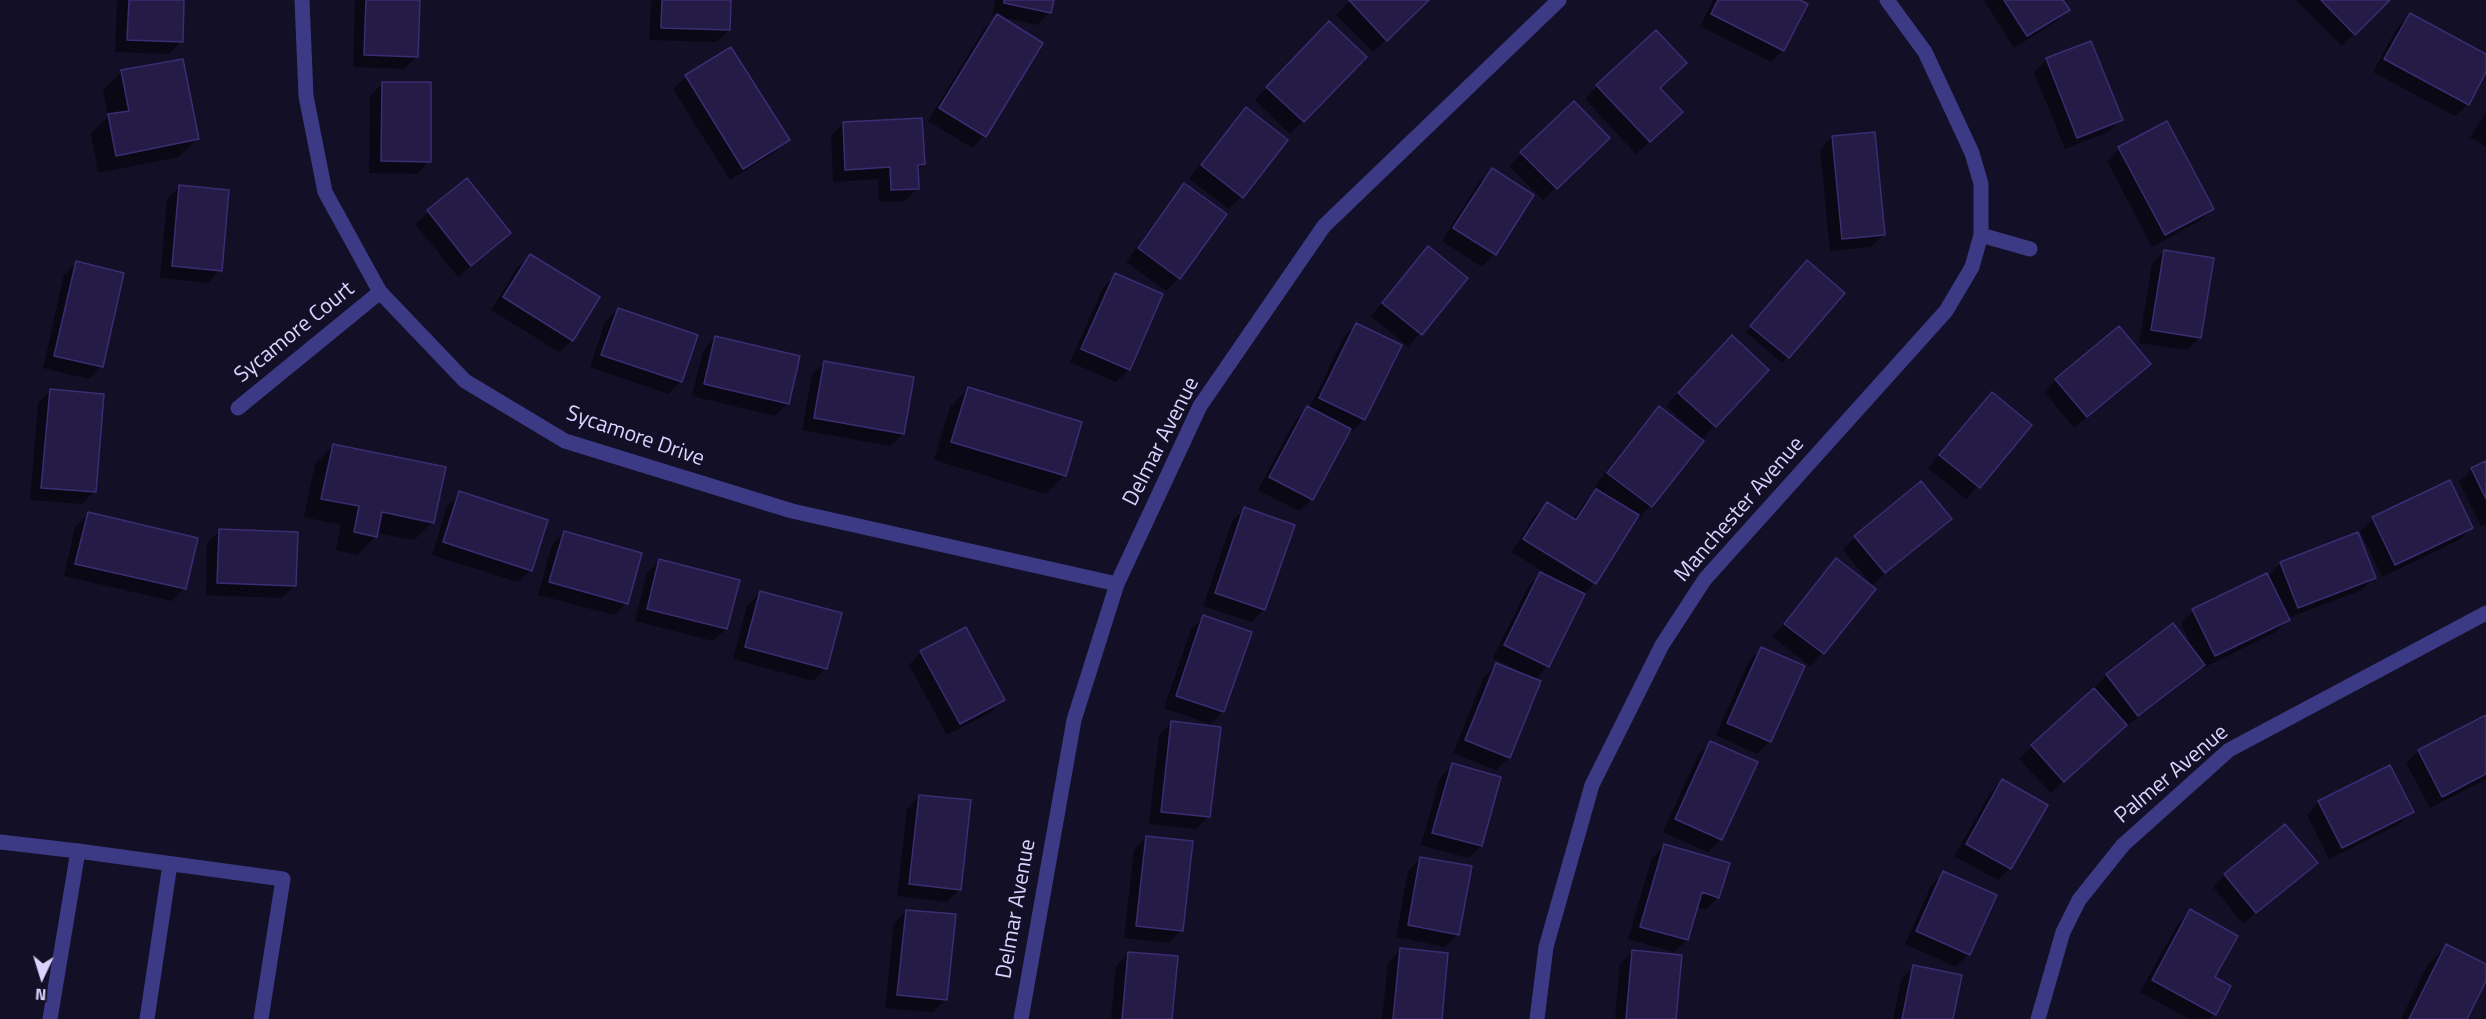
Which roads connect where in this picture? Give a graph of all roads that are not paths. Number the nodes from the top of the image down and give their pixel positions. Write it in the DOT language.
graph roads {
  1 [pos="302,0"];
  2 [pos="1559,0"];
  3 [pos="1887,0"];
  4 [pos="1981,235"];
  5 [pos="2030,249"];
  6 [pos="380,292"];
  7 [pos="238,408"];
  8 [pos="1117,584"];
  9 [pos="2486,613"];
  10 [pos="0,842"];
  11 [pos="78,851"];
  12 [pos="170,864"];
  13 [pos="50,1019"];
  14 [pos="147,1019"];
  15 [pos="261,1019"];
  16 [pos="1021,1019"];
  17 [pos="1537,1019"];
  18 [pos="2038,1019"];
  1 -- 6 [label="street, Sycamore Drive"];
  2 -- 8 [label="street, Delmar Avenue"];
  3 -- 4 [label="street, Manchester Avenue"];
  4 -- 5 [label="street"];
  4 -- 17 [label="street, Manchester Avenue"];
  6 -- 7 [label="street, Sycamore Court"];
  6 -- 8 [label="street, Sycamore Drive"];
  8 -- 16 [label="street, Delmar Avenue"];
  9 -- 18 [label="street, Palmer Avenue"];
  10 -- 11 [label="street"];
  11 -- 12 [label="street"];
  11 -- 13 [label="street"];
  12 -- 14 [label="street"];
  12 -- 15 [label="street"];
}
